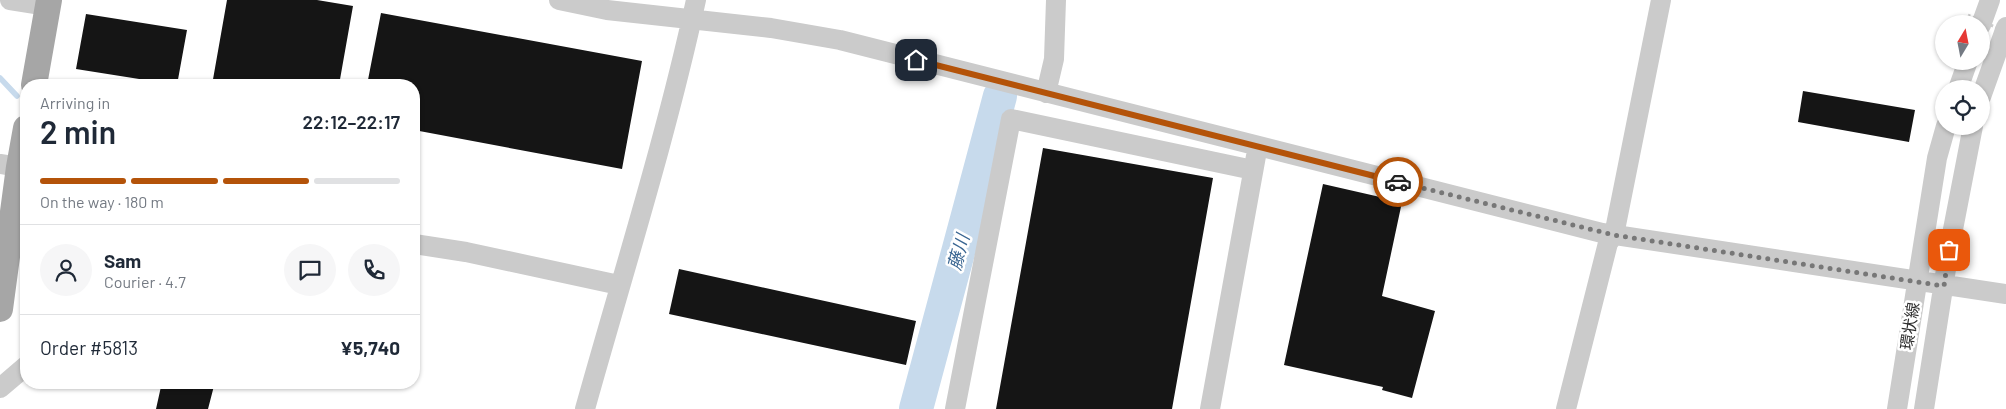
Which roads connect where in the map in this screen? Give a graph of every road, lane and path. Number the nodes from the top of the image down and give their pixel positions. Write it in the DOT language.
graph roads {
  1 [pos="10,0"];
  2 [pos="559,0"];
  3 [pos="1056,0"];
  4 [pos="1661,0"];
  5 [pos="1990,0"];
  6 [pos="48,3"];
  7 [pos="694,9"];
  8 [pos="1979,15"];
  9 [pos="1990,26"];
  10 [pos="2006,27"];
  11 [pos="2006,32"];
  12 [pos="35,79"];
  13 [pos="1987,80"];
  14 [pos="1046,93"];
  15 [pos="1943,135"];
  16 [pos="1971,135"];
  17 [pos="20,145"];
  18 [pos="1258,147"];
  19 [pos="10,166"];
  20 [pos="1253,170"];
  21 [pos="1614,235"];
  22 [pos="420,245"];
  23 [pos="1916,281"];
  24 [pos="619,285"];
  25 [pos="1944,286"];
  26 [pos="2006,294"];
  27 [pos="0,309"];
  28 [pos="20,371"];
  29 [pos="0,388"];
  30 [pos="585,409"];
  31 [pos="955,409"];
  32 [pos="1210,409"];
  33 [pos="1566,409"];
  34 [pos="1896,409"];
  35 [pos="1924,409"];
  1 -- 6 [label="street"];
  2 -- 7 [label="street"];
  3 -- 14 [label="street"];
  4 -- 21 [label="street"];
  5 -- 8 [label="street"];
  6 -- 12 [label="main road"];
  7 -- 14 [label="street"];
  7 -- 24 [label="street"];
  9 -- 11 [label="path, bridge"];
  10 -- 13 [label="street"];
  14 -- 18 [label="street"];
  15 -- 23 [label="street, 環状線"];
  16 -- 25 [label="street, 環状線"];
  17 -- 19 [label="main road"];
  18 -- 20 [label="street"];
  18 -- 21 [label="street"];
  19 -- 27 [label="main road"];
  20 -- 31 [label="street"];
  20 -- 32 [label="street"];
  21 -- 23 [label="street"];
  21 -- 33 [label="street"];
  22 -- 24 [label="street"];
  23 -- 25 [label="street"];
  23 -- 34 [label="street, 環状線"];
  24 -- 30 [label="street"];
  25 -- 26 [label="street"];
  25 -- 35 [label="street, 環状線"];
  28 -- 29 [label="street"];
}
